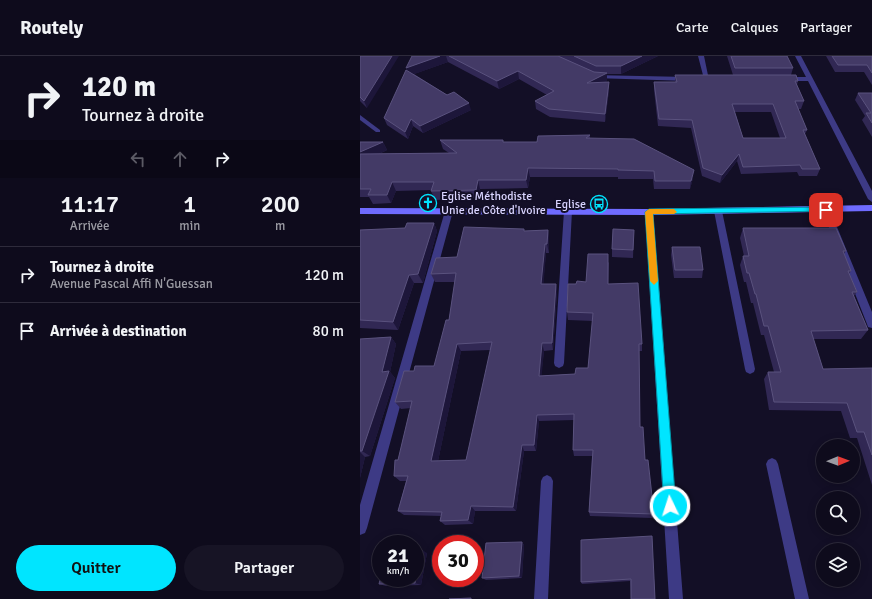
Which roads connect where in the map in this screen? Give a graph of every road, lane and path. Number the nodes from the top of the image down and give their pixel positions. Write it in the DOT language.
graph roads {
  1 [pos="701,56"];
  2 [pos="798,56"];
  3 [pos="585,73"];
  4 [pos="808,78"];
  5 [pos="692,79"];
  6 [pos="700,79"];
  7 [pos="707,79"];
  8 [pos="715,79"];
  9 [pos="777,79"];
  10 [pos="360,117"];
  11 [pos="378,131"];
  12 [pos="872,199"];
  13 [pos="872,208"];
  14 [pos="826,210"];
  15 [pos="360,211"];
  16 [pos="449,211"];
  17 [pos="568,211"];
  18 [pos="718,211"];
  19 [pos="649,212"];
  20 [pos="872,324"];
  21 [pos="559,363"];
  22 [pos="750,369"];
  23 [pos="772,464"];
  24 [pos="547,481"];
  25 [pos="360,528"];
  26 [pos="541,599"];
  27 [pos="676,599"];
  28 [pos="802,599"];
  1 -- 7 [label="street"];
  2 -- 4 [label="street"];
  3 -- 5 [label="street"];
  4 -- 9 [label="street"];
  4 -- 12 [label="street"];
  6 -- 7 [label="street"];
  7 -- 8 [label="street"];
  10 -- 11 [label="street"];
  13 -- 14 [label="street"];
  14 -- 18 [label="street"];
  14 -- 20 [label="street"];
  15 -- 16 [label="street"];
  16 -- 17 [label="street"];
  16 -- 25 [label="street"];
  17 -- 19 [label="street"];
  17 -- 21 [label="street"];
  18 -- 19 [label="street"];
  18 -- 22 [label="street"];
  19 -- 27 [label="street"];
  23 -- 28 [label="street"];
  24 -- 26 [label="street"];
}
